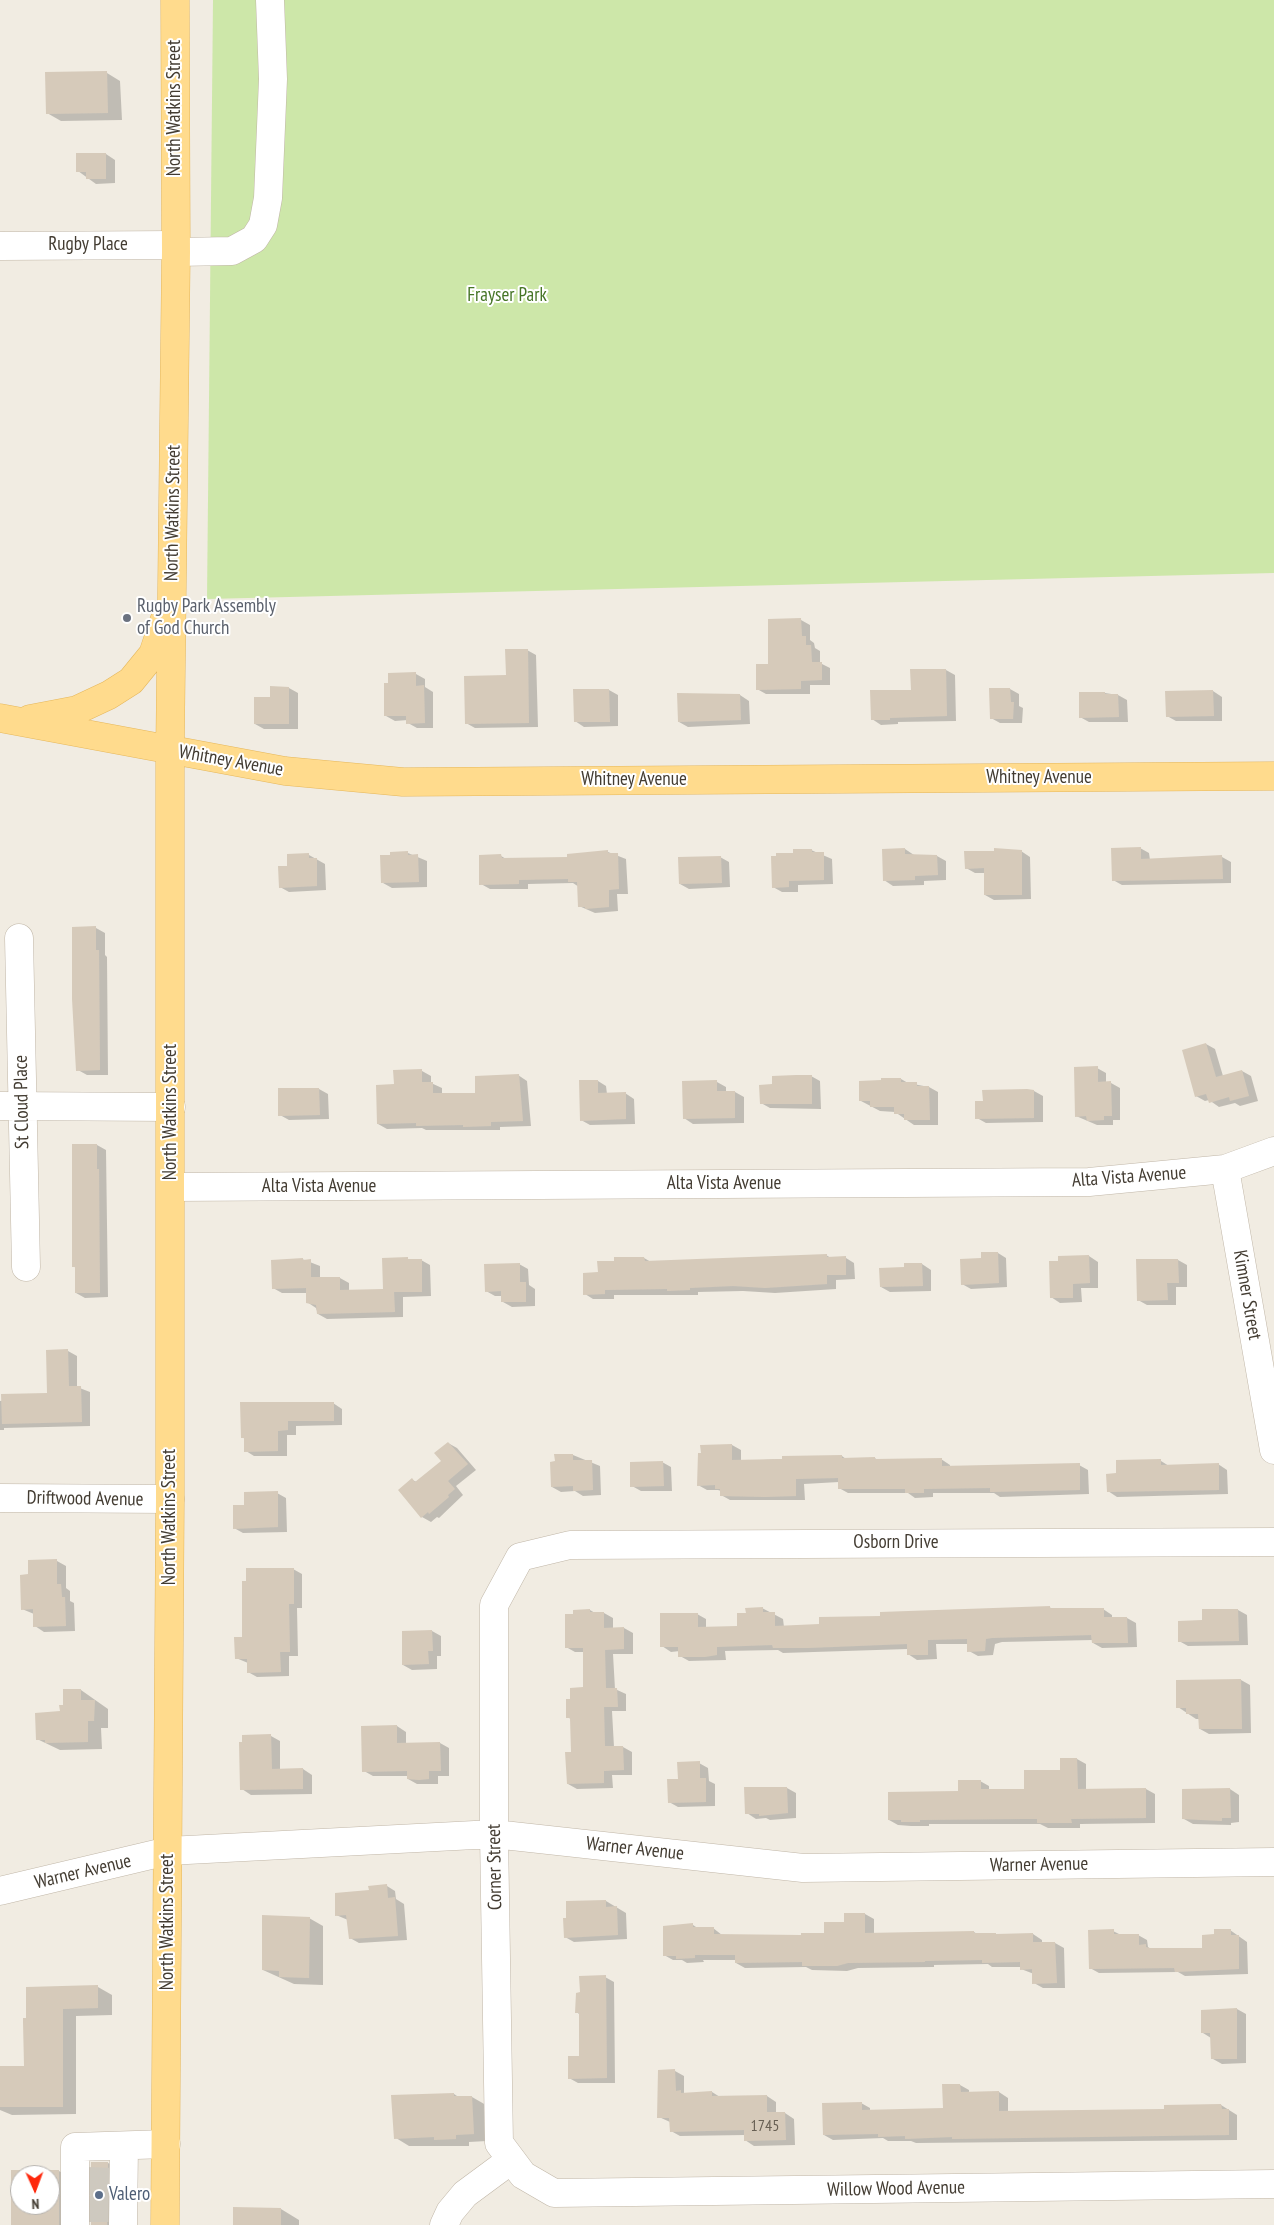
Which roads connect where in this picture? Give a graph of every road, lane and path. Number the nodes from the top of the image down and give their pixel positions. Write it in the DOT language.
graph roads {
  1 [pos="175,0"];
  2 [pos="270,0"];
  3 [pos="0,246"];
  4 [pos="176,249"];
  5 [pos="172,598"];
  6 [pos="8,720"];
  7 [pos="170,751"];
  8 [pos="1274,776"];
  9 [pos="19,938"];
  10 [pos="11,1106"];
  11 [pos="171,1107"];
  12 [pos="1274,1151"];
  13 [pos="1225,1169"];
  14 [pos="171,1188"];
  15 [pos="26,1267"];
  16 [pos="1274,1450"];
  17 [pos="0,1498"];
  18 [pos="170,1500"];
  19 [pos="1274,1542"];
  20 [pos="520,1558"];
  21 [pos="494,1834"];
  22 [pos="168,1851"];
  23 [pos="1274,1862"];
  24 [pos="0,1892"];
  25 [pos="166,2144"];
  26 [pos="124,2146"];
  27 [pos="517,2168"];
  28 [pos="1274,2184"];
  29 [pos="99,2201"];
  30 [pos="165,2225"];
  31 [pos="444,2225"];
  1 -- 4 [label="main road, North Watkins Street"];
  2 -- 4 [label="street, Rugby Place"];
  3 -- 4 [label="street, Rugby Place"];
  4 -- 5 [label="main road, North Watkins Street"];
  5 -- 6 [label="main road"];
  5 -- 7 [label="main road, North Watkins Street"];
  6 -- 7 [label="main road, Whitney Avenue"];
  7 -- 8 [label="main road, Whitney Avenue"];
  7 -- 11 [label="main road, North Watkins Street"];
  9 -- 10 [label="street, St Cloud Place"];
  10 -- 11 [label="street"];
  10 -- 15 [label="street, St Cloud Place"];
  11 -- 14 [label="main road, North Watkins Street"];
  12 -- 13 [label="street, Alta Vista Avenue"];
  13 -- 14 [label="street, Alta Vista Avenue"];
  13 -- 16 [label="street, Kimner Street"];
  14 -- 18 [label="main road, North Watkins Street"];
  17 -- 18 [label="street, Driftwood Avenue"];
  18 -- 22 [label="main road, North Watkins Street"];
  19 -- 20 [label="street, Osborn Drive"];
  20 -- 21 [label="street, Corner Street"];
  21 -- 22 [label="street, Warner Avenue"];
  21 -- 23 [label="street, Warner Avenue"];
  21 -- 27 [label="street, Corner Street"];
  22 -- 24 [label="street, Warner Avenue"];
  22 -- 25 [label="main road, North Watkins Street"];
  25 -- 26 [label="street"];
  25 -- 30 [label="main road, North Watkins Street"];
  26 -- 29 [label="street"];
  26 -- 29 [label="street"];
  27 -- 28 [label="street, Willow Wood Avenue"];
  27 -- 31 [label="street"];
}
